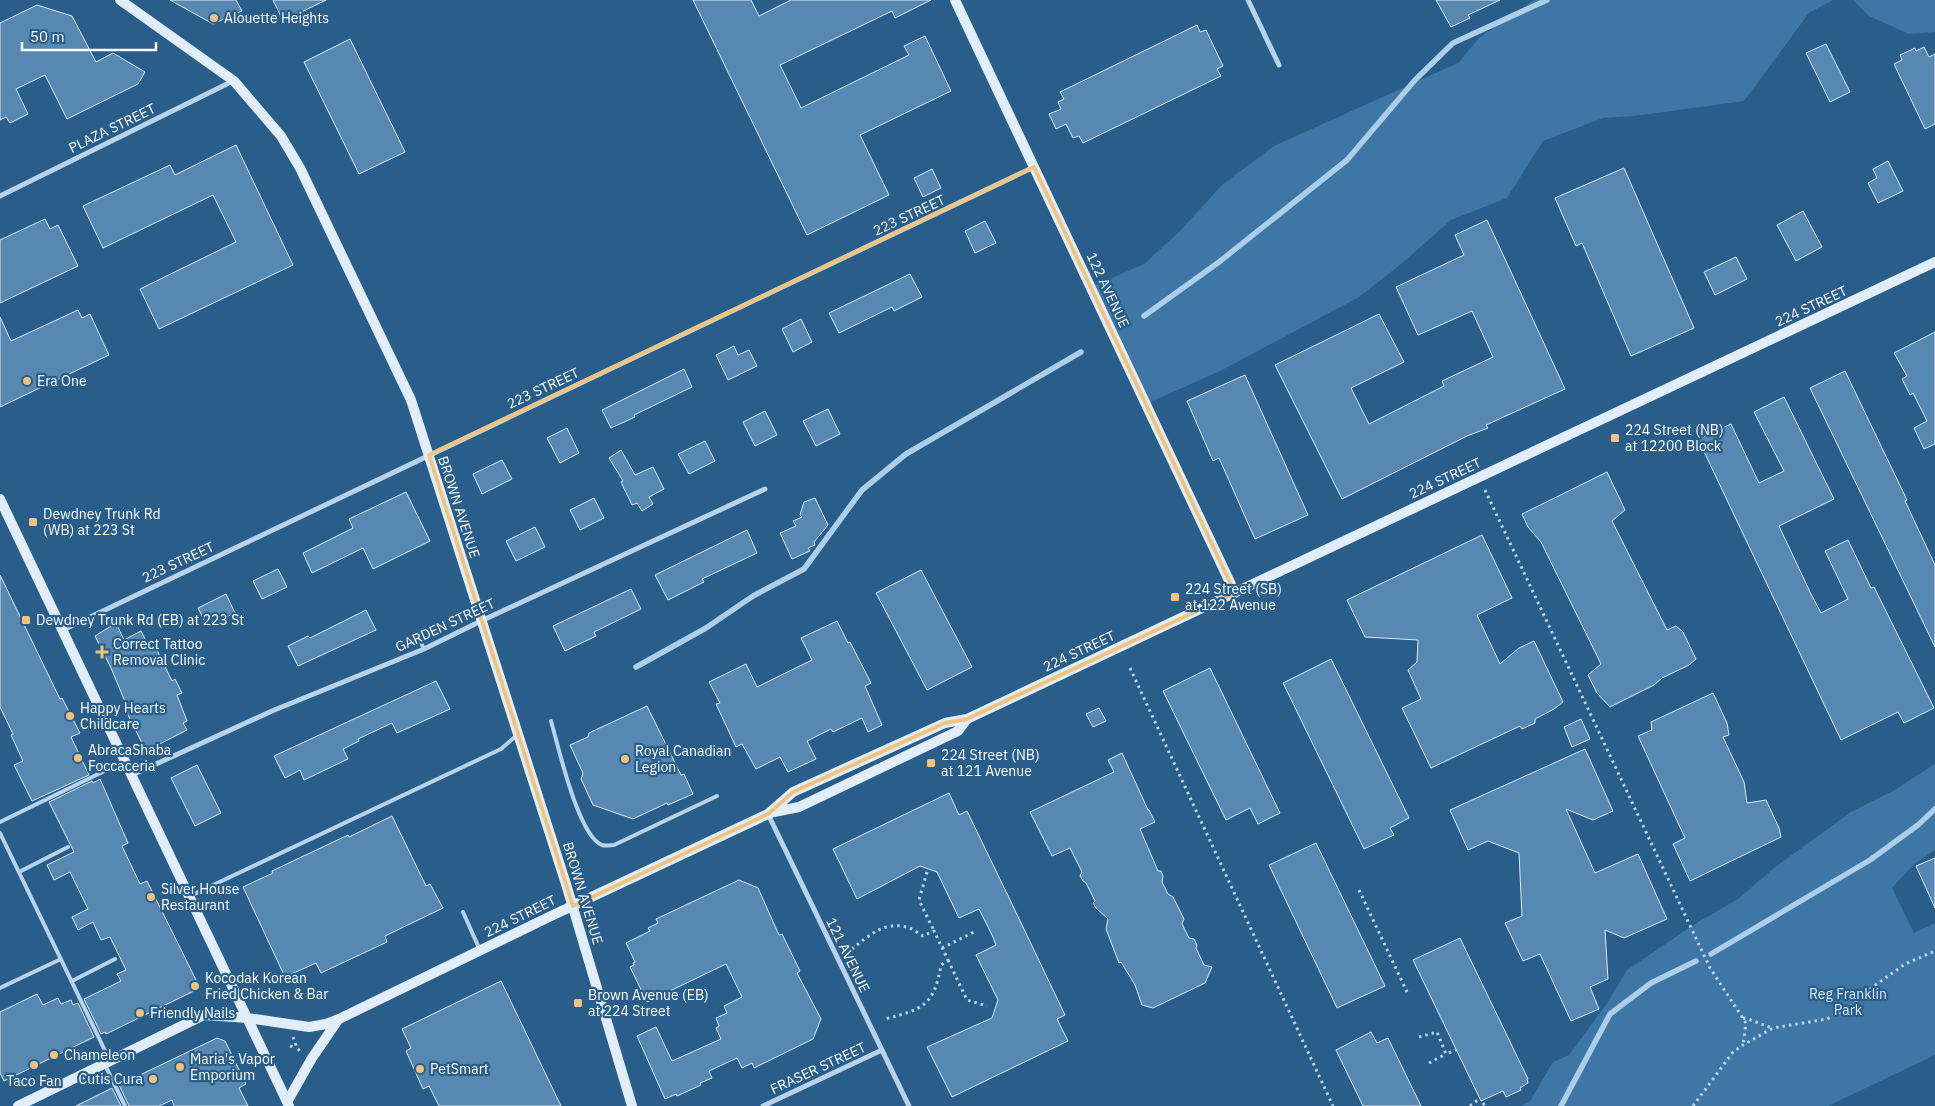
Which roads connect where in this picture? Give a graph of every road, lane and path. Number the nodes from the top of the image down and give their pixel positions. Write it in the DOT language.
graph roads {
  1 [pos="120,0"];
  2 [pos="955,0"];
  3 [pos="1248,0"];
  4 [pos="1279,65"];
  5 [pos="234,81"];
  6 [pos="1034,167"];
  7 [pos="0,196"];
  8 [pos="1935,262"];
  9 [pos="428,455"];
  10 [pos="1479,478"];
  11 [pos="765,489"];
  12 [pos="0,499"];
  13 [pos="4,518"];
  14 [pos="1235,593"];
  15 [pos="481,620"];
  16 [pos="63,630"];
  17 [pos="418,634"];
  18 [pos="424,649"];
  19 [pos="1130,668"];
  20 [pos="967,719"];
  21 [pos="552,721"];
  22 [pos="518,734"];
  23 [pos="126,761"];
  24 [pos="132,775"];
  25 [pos="717,796"];
  26 [pos="768,814"];
  27 [pos="0,822"];
  28 [pos="0,833"];
  29 [pos="68,847"];
  30 [pos="19,872"];
  31 [pos="927,872"];
  32 [pos="1359,890"];
  33 [pos="190,896"];
  34 [pos="573,906"];
  35 [pos="463,912"];
  36 [pos="934,931"];
  37 [pos="974,932"];
  38 [pos="942,948"];
  39 [pos="852,949"];
  40 [pos="480,950"];
  41 [pos="1935,951"];
  42 [pos="61,959"];
  43 [pos="115,959"];
  44 [pos="948,960"];
  45 [pos="72,981"];
  46 [pos="0,988"];
  47 [pos="1407,992"];
  48 [pos="987,1006"];
  49 [pos="248,1018"];
  50 [pos="1742,1018"];
  51 [pos="885,1019"];
  52 [pos="339,1020"];
  53 [pos="1773,1028"];
  54 [pos="293,1037"];
  55 [pos="1419,1037"];
  56 [pos="1743,1044"];
  57 [pos="290,1046"];
  58 [pos="297,1048"];
  59 [pos="882,1050"];
  60 [pos="1456,1050"];
  61 [pos="303,1054"];
  62 [pos="1446,1054"];
  63 [pos="108,1063"];
  64 [pos="1429,1063"];
  65 [pos="1479,1099"];
  66 [pos="288,1104"];
  67 [pos="18,1106"];
  68 [pos="125,1106"];
  69 [pos="632,1106"];
  70 [pos="764,1106"];
  71 [pos="909,1106"];
  72 [pos="1333,1106"];
  73 [pos="1470,1106"];
  74 [pos="1693,1106"];
  1 -- 5 [label="street, BROWN AVENUE"];
  2 -- 6 [label="street, 122 AVENUE"];
  3 -- 4 [label="street"];
  5 -- 7 [label="street, PLAZA STREET"];
  5 -- 9 [label="street, BROWN AVENUE"];
  6 -- 9 [label="street, 223 STREET"];
  6 -- 14 [label="street, 122 AVENUE"];
  8 -- 10 [label="street, 224 STREET"];
  9 -- 15 [label="street, BROWN AVENUE"];
  9 -- 16 [label="street, 223 STREET"];
  10 -- 14 [label="street, 224 STREET"];
  10 -- 50 [label="path"];
  11 -- 15 [label="street, GARDEN STREET"];
  12 -- 13 [label="street"];
  13 -- 16 [label="street"];
  14 -- 20 [label="street, 224 STREET"];
  15 -- 18 [label="street, GARDEN STREET"];
  15 -- 22 [label="street, BROWN AVENUE"];
  16 -- 23 [label="street"];
  17 -- 18 [label="lane"];
  18 -- 24 [label="street, GARDEN STREET"];
  19 -- 72 [label="path"];
  20 -- 26 [label="street, 224 STREET"];
  20 -- 26 [label="street, 224 STREET"];
  21 -- 25 [label="lane"];
  22 -- 33 [label="lane"];
  22 -- 34 [label="street, BROWN AVENUE"];
  23 -- 24 [label="street"];
  23 -- 27 [label="lane"];
  24 -- 33 [label="street"];
  26 -- 34 [label="street, 224 STREET"];
  26 -- 59 [label="street, 121 AVENUE"];
  28 -- 30 [label="lane"];
  29 -- 30 [label="lane"];
  30 -- 42 [label="lane"];
  31 -- 36 [label="path"];
  32 -- 47 [label="path"];
  33 -- 49 [label="street"];
  34 -- 40 [label="street, 224 STREET"];
  34 -- 69 [label="street, BROWN AVENUE"];
  35 -- 40 [label="lane"];
  36 -- 38 [label="path"];
  36 -- 39 [label="path"];
  37 -- 38 [label="path"];
  38 -- 44 [label="path"];
  40 -- 52 [label="street, 224 STREET"];
  41 -- 53 [label="path"];
  42 -- 45 [label="lane"];
  42 -- 46 [label="lane"];
  43 -- 45 [label="lane"];
  44 -- 48 [label="path"];
  44 -- 51 [label="path"];
  45 -- 63 [label="lane"];
  49 -- 52 [label="street, 224 STREET"];
  49 -- 63 [label="street, 224 STREET"];
  49 -- 66 [label="street"];
  50 -- 53 [label="path"];
  50 -- 56 [label="path"];
  52 -- 66 [label="street, 224 STREET"];
  53 -- 56 [label="path"];
  54 -- 58 [label="path"];
  55 -- 62 [label="path"];
  56 -- 74 [label="path"];
  57 -- 58 [label="path"];
  58 -- 61 [label="path"];
  59 -- 70 [label="street, FRASER STREET"];
  59 -- 71 [label="street, 121 AVENUE"];
  60 -- 62 [label="path"];
  62 -- 64 [label="path"];
  63 -- 67 [label="street, 224 STREET"];
  63 -- 68 [label="lane"];
  65 -- 73 [label="path"];
}
